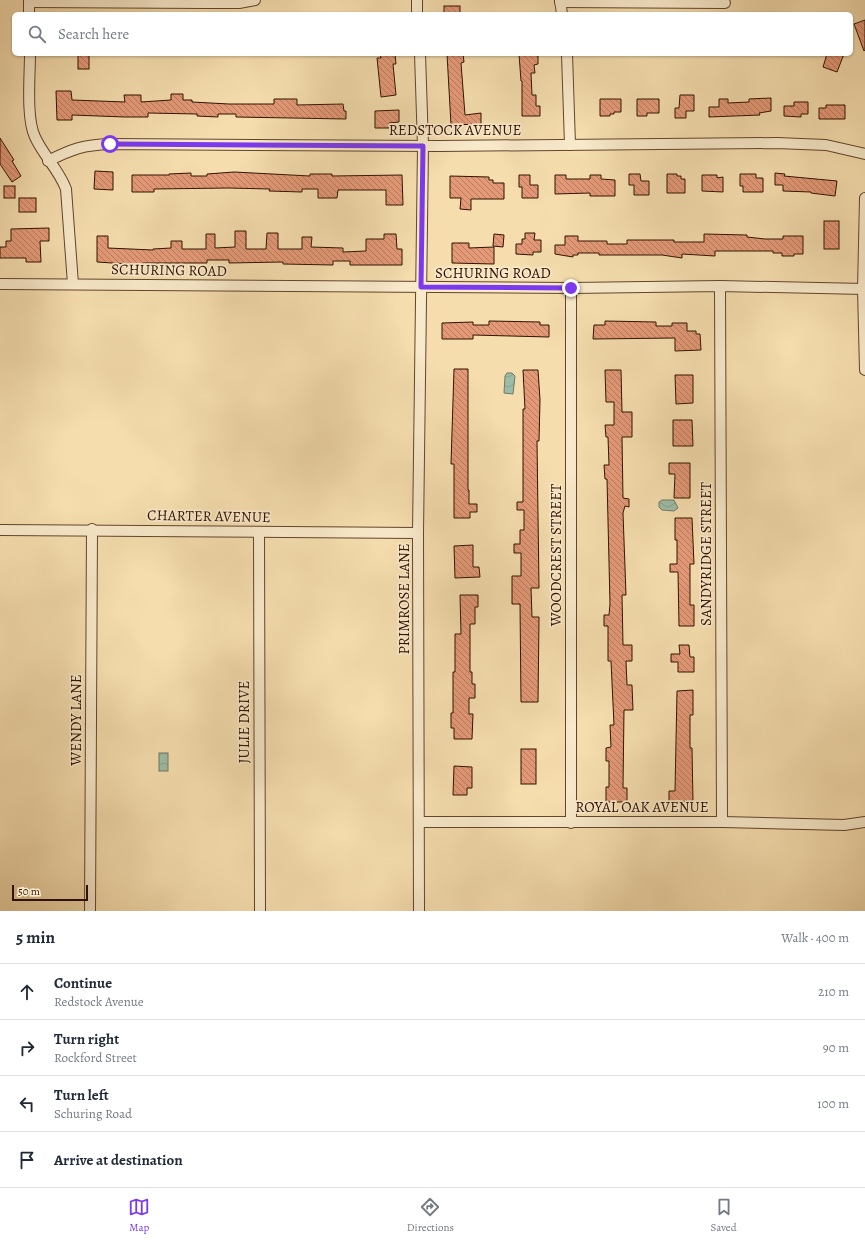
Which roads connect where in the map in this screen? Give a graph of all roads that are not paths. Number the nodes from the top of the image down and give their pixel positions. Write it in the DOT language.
graph roads {
  1 [pos="255,0"];
  2 [pos="417,0"];
  3 [pos="29,1"];
  4 [pos="560,1"];
  5 [pos="725,3"];
  6 [pos="30,12"];
  7 [pos="417,12"];
  8 [pos="562,12"];
  9 [pos="30,56"];
  10 [pos="420,56"];
  11 [pos="567,56"];
  12 [pos="570,145"];
  13 [pos="423,146"];
  14 [pos="865,154"];
  15 [pos="48,161"];
  16 [pos="865,198"];
  17 [pos="0,284"];
  18 [pos="73,284"];
  19 [pos="720,286"];
  20 [pos="421,287"];
  21 [pos="571,288"];
  22 [pos="864,289"];
  23 [pos="865,370"];
  24 [pos="92,529"];
  25 [pos="0,530"];
  26 [pos="259,532"];
  27 [pos="418,533"];
  28 [pos="419,822"];
  29 [pos="722,822"];
  30 [pos="865,822"];
  31 [pos="571,823"];
  32 [pos="90,911"];
  33 [pos="260,911"];
  34 [pos="419,911"];
  1 -- 3 [label="street"];
  2 -- 7 [label="street"];
  3 -- 6 [label="street"];
  4 -- 5 [label="street"];
  4 -- 8 [label="street"];
  9 -- 15 [label="street"];
  10 -- 13 [label="street, PRIMROSE LANE"];
  11 -- 12 [label="street"];
  12 -- 13 [label="street, REDSTOCK AVENUE"];
  12 -- 14 [label="street, REDSTOCK AVENUE"];
  13 -- 15 [label="street, REDSTOCK AVENUE"];
  13 -- 20 [label="street, PRIMROSE LANE"];
  15 -- 18 [label="street"];
  16 -- 22 [label="street"];
  17 -- 18 [label="street, SCHURING ROAD"];
  18 -- 20 [label="street, SCHURING ROAD"];
  19 -- 21 [label="street, SCHURING ROAD"];
  19 -- 22 [label="street, SCHURING ROAD"];
  19 -- 29 [label="street, SANDYRIDGE STREET"];
  20 -- 21 [label="street, SCHURING ROAD"];
  20 -- 27 [label="street, PRIMROSE LANE"];
  21 -- 31 [label="street, WOODCREST STREET"];
  22 -- 23 [label="street"];
  24 -- 25 [label="street, CHARTER AVENUE"];
  24 -- 26 [label="street, CHARTER AVENUE"];
  24 -- 32 [label="street, WENDY LANE"];
  26 -- 27 [label="street, CHARTER AVENUE"];
  26 -- 33 [label="street, JULIE DRIVE"];
  27 -- 28 [label="street, PRIMROSE LANE"];
  28 -- 31 [label="street, ROYAL OAK AVENUE"];
  28 -- 34 [label="street, PRIMROSE LANE"];
  29 -- 30 [label="street, ROYAL OAK AVENUE"];
  29 -- 31 [label="street, ROYAL OAK AVENUE"];
}
